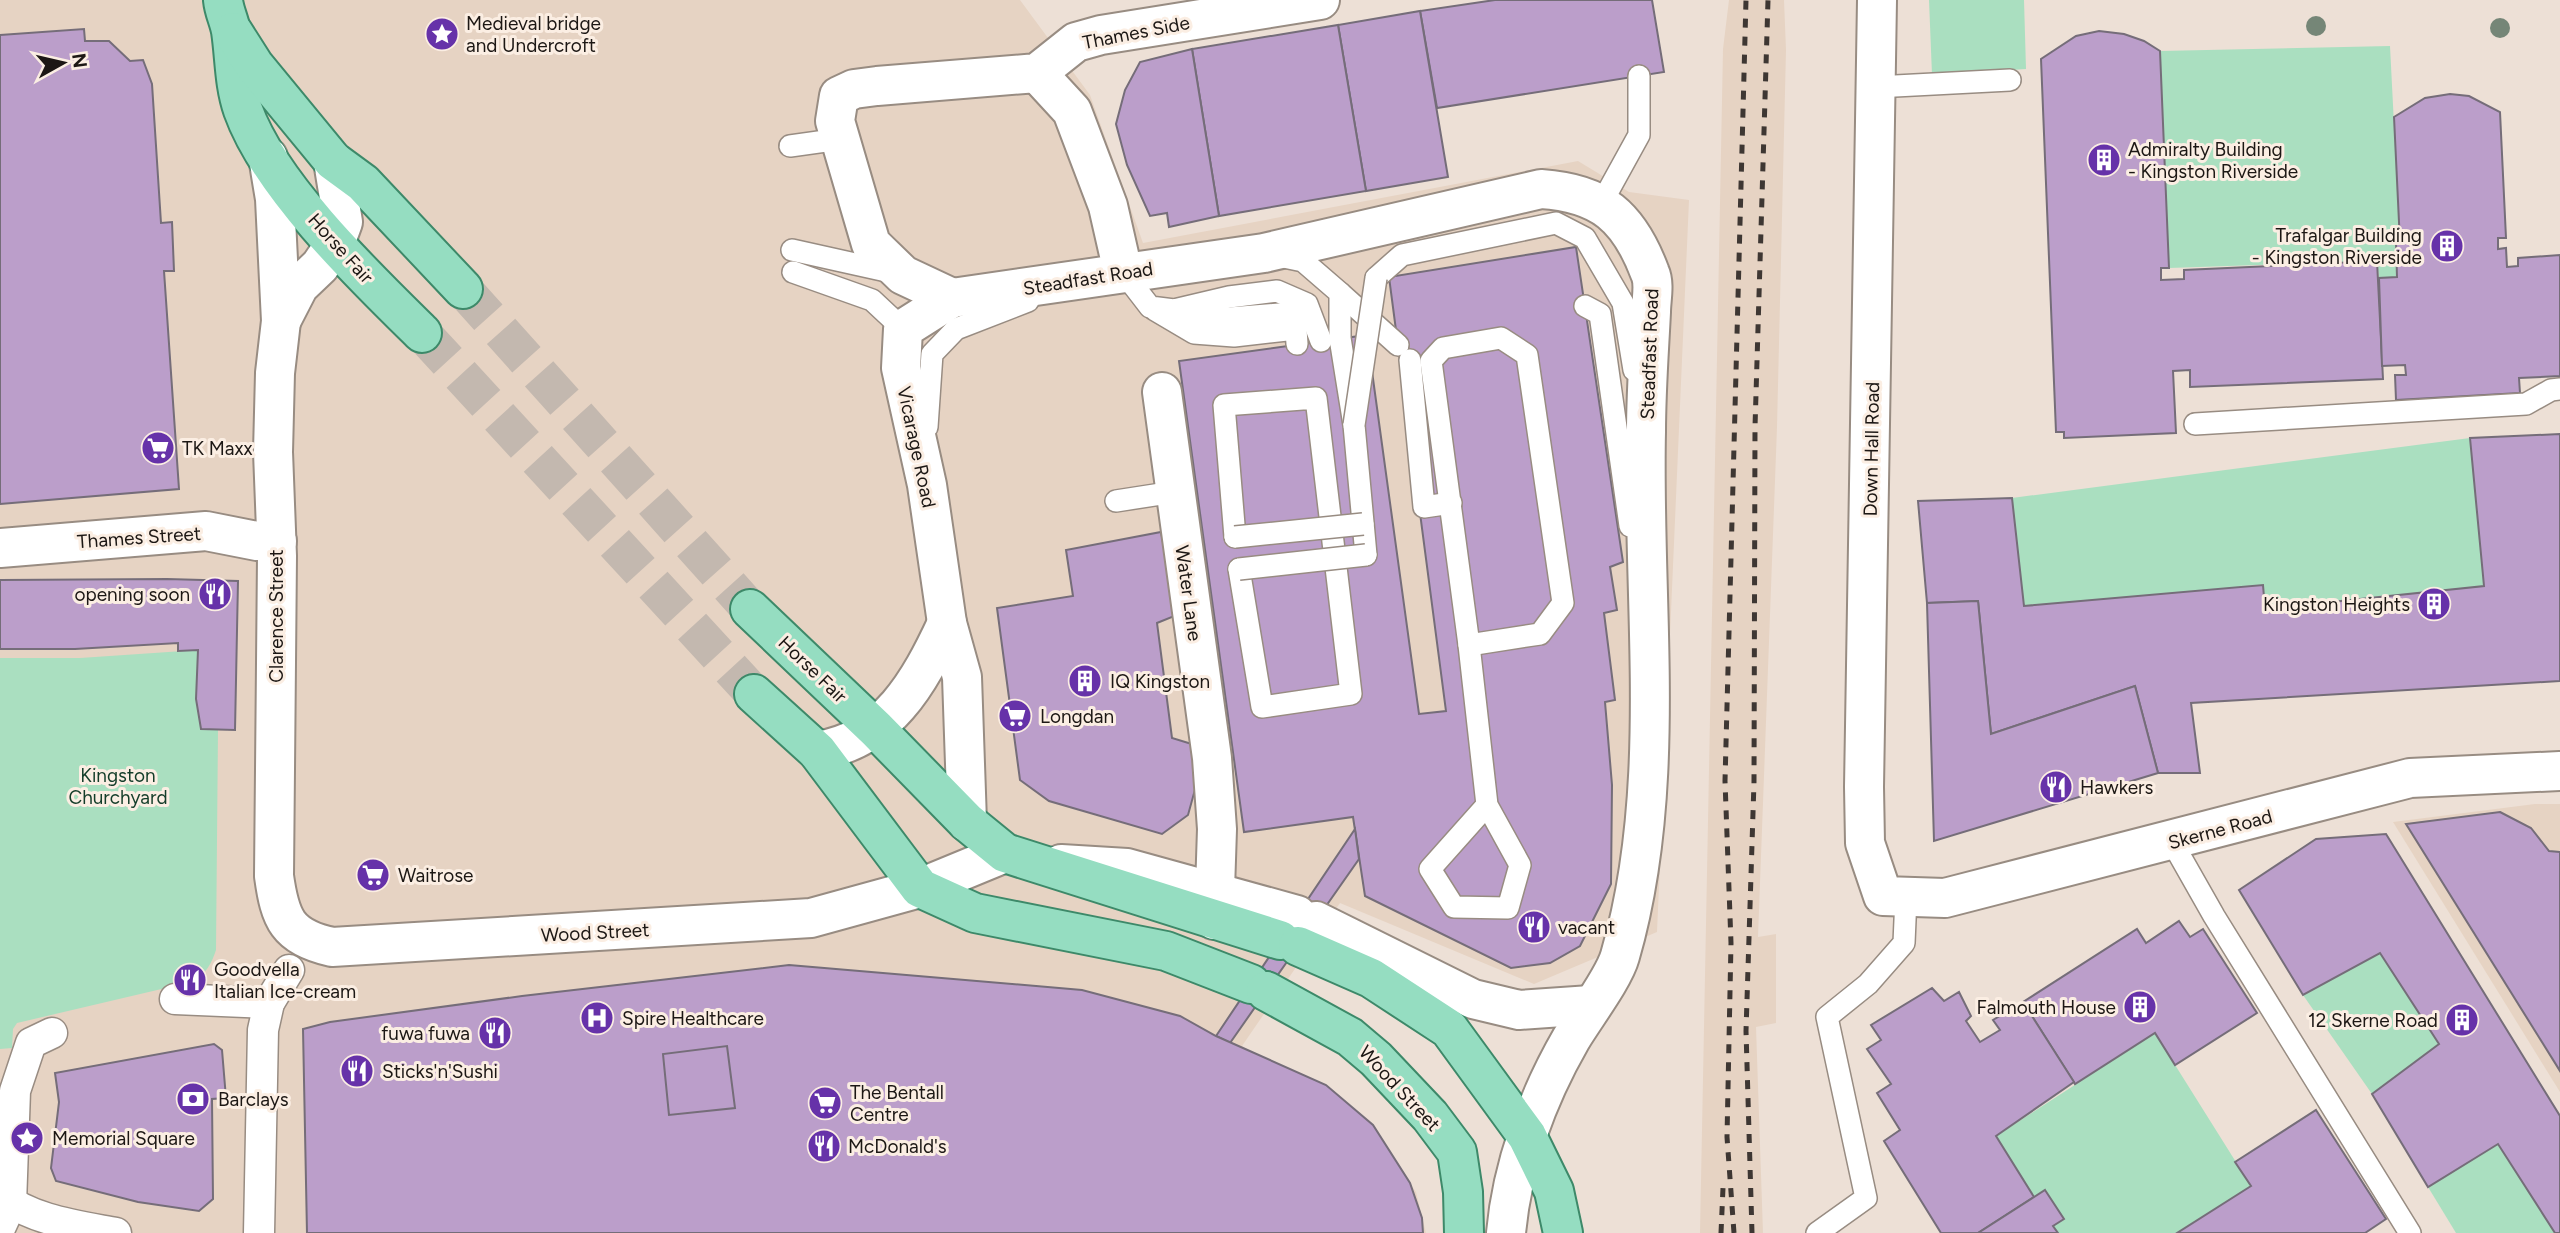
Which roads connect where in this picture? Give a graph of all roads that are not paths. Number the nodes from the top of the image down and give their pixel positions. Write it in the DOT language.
graph roads {
  1 [pos="1320,0"];
  2 [pos="1877,0"];
  3 [pos="226,14"];
  4 [pos="1037,73"];
  5 [pos="1639,76"];
  6 [pos="2010,80"];
  7 [pos="1876,87"];
  8 [pos="841,139"];
  9 [pos="790,146"];
  10 [pos="268,157"];
  11 [pos="333,161"];
  12 [pos="1601,204"];
  13 [pos="335,244"];
  14 [pos="792,250"];
  15 [pos="1264,253"];
  16 [pos="793,272"];
  17 [pos="903,275"];
  18 [pos="1109,275"];
  19 [pos="463,289"];
  20 [pos="1340,293"];
  21 [pos="952,298"];
  22 [pos="1585,306"];
  23 [pos="1150,307"];
  24 [pos="281,321"];
  25 [pos="903,329"];
  26 [pos="422,333"];
  27 [pos="1296,336"];
  28 [pos="1321,341"];
  29 [pos="2560,389"];
  30 [pos="1161,391"];
  31 [pos="2194,424"];
  32 [pos="1354,425"];
  33 [pos="1646,434"];
  34 [pos="927,485"];
  35 [pos="1174,492"];
  36 [pos="1116,501"];
  37 [pos="1451,503"];
  38 [pos="1363,524"];
  39 [pos="277,541"];
  40 [pos="0,548"];
  41 [pos="750,609"];
  42 [pos="1648,617"];
  43 [pos="947,623"];
  44 [pos="1469,645"];
  45 [pos="754,694"];
  46 [pos="876,729"];
  47 [pos="817,751"];
  48 [pos="2560,771"];
  49 [pos="1487,805"];
  50 [pos="967,822"];
  51 [pos="2172,842"];
  52 [pos="1016,858"];
  53 [pos="919,888"];
  54 [pos="1894,896"];
  55 [pos="1215,906"];
  56 [pos="279,912"];
  57 [pos="1298,931"];
  58 [pos="289,970"];
  59 [pos="175,999"];
  60 [pos="269,1003"];
  61 [pos="1591,1005"];
  62 [pos="52,1033"];
  63 [pos="1527,1136"];
  64 [pos="4,1209"];
  65 [pos="1822,1230"];
  66 [pos="116,1233"];
  67 [pos="259,1233"];
  68 [pos="1464,1233"];
  69 [pos="1506,1233"];
  70 [pos="1563,1233"];
  71 [pos="2410,1233"];
  1 -- 4 [label="street, Thames Side"];
  2 -- 7 [label="street, Down Hall Road"];
  3 -- 10 [label="main road, Horse Fair"];
  3 -- 11 [label="main road"];
  4 -- 8 [label="street"];
  4 -- 18 [label="street"];
  5 -- 12 [label="lane"];
  6 -- 7 [label="lane"];
  7 -- 54 [label="street, Down Hall Road"];
  8 -- 9 [label="lane"];
  8 -- 17 [label="street"];
  10 -- 13 [label="main road, Horse Fair"];
  10 -- 24 [label="street, Clarence Street"];
  11 -- 13 [label="street, Clarence Street"];
  11 -- 19 [label="main road"];
  12 -- 15 [label="street, Steadfast Road"];
  12 -- 33 [label="street, Steadfast Road"];
  13 -- 24 [label="street, Clarence Street"];
  13 -- 26 [label="main road, Horse Fair"];
  14 -- 17 [label="lane"];
  15 -- 18 [label="street, Steadfast Road"];
  15 -- 20 [label="lane"];
  16 -- 25 [label="lane"];
  17 -- 21 [label="street"];
  18 -- 21 [label="street, Steadfast Road"];
  18 -- 23 [label="lane"];
  18 -- 34 [label="lane"];
  20 -- 32 [label="lane"];
  20 -- 37 [label="lane"];
  21 -- 25 [label="street"];
  22 -- 42 [label="lane"];
  23 -- 27 [label="lane"];
  23 -- 28 [label="lane"];
  24 -- 39 [label="street, Clarence Street"];
  25 -- 34 [label="street, Vicarage Road"];
  29 -- 31 [label="lane"];
  30 -- 35 [label="street, Water Lane"];
  32 -- 33 [label="lane, bridge"];
  32 -- 38 [label="lane"];
  33 -- 42 [label="street, Steadfast Road"];
  34 -- 43 [label="street, Vicarage Road"];
  35 -- 36 [label="lane"];
  35 -- 55 [label="street, Water Lane"];
  37 -- 44 [label="lane"];
  37 -- 44 [label="lane"];
  38 -- 38 [label="lane, bridge"];
  39 -- 40 [label="street, Thames Street"];
  39 -- 56 [label="street, Clarence Street"];
  41 -- 46 [label="main road, Horse Fair"];
  42 -- 61 [label="street, Steadfast Road"];
  43 -- 46 [label="street"];
  43 -- 50 [label="street, Vicarage Road"];
  44 -- 49 [label="lane"];
  45 -- 47 [label="main road"];
  46 -- 47 [label="street"];
  46 -- 50 [label="main road, Horse Fair"];
  47 -- 53 [label="main road"];
  48 -- 51 [label="street, Skerne Road"];
  49 -- 49 [label="lane"];
  50 -- 52 [label="main road, Horse Fair"];
  51 -- 54 [label="street, Skerne Road"];
  51 -- 71 [label="lane"];
  52 -- 53 [label="street, Wood Street"];
  52 -- 55 [label="main road"];
  53 -- 56 [label="street, Wood Street"];
  53 -- 68 [label="main road, Wood Street"];
  54 -- 65 [label="lane"];
  55 -- 57 [label="main road"];
  57 -- 61 [label="street"];
  57 -- 63 [label="main road"];
  58 -- 60 [label="street"];
  59 -- 60 [label="street"];
  60 -- 67 [label="street"];
  61 -- 63 [label="street"];
  62 -- 64 [label="street"];
  63 -- 69 [label="street"];
  63 -- 70 [label="main road"];
  64 -- 66 [label="street"];
}
